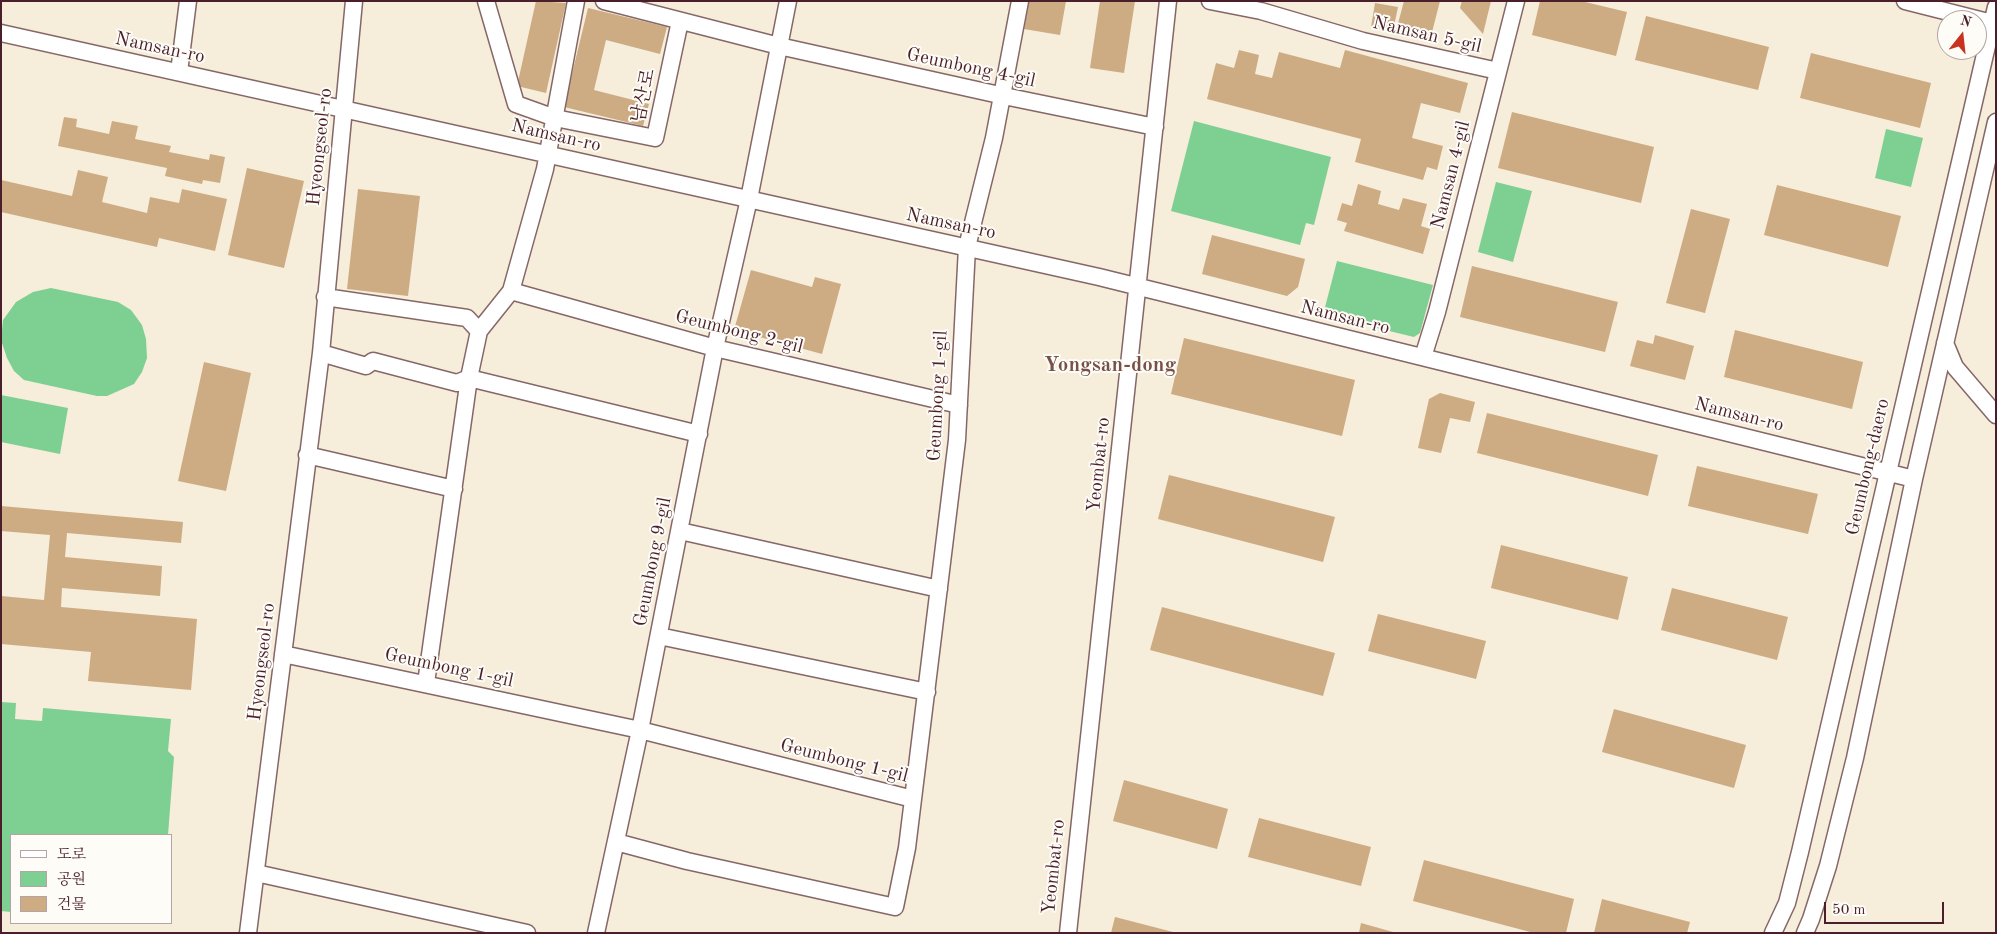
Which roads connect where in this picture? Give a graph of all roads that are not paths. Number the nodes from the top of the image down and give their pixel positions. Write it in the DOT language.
graph roads {
  1 [pos="188,1"];
  2 [pos="354,1"];
  3 [pos="486,1"];
  4 [pos="576,1"];
  5 [pos="604,1"];
  6 [pos="788,1"];
  7 [pos="1020,1"];
  8 [pos="1168,1"];
  9 [pos="1210,1"];
  10 [pos="1516,1"];
  11 [pos="1905,1"];
  12 [pos="1259,4"];
  13 [pos="1994,15"];
  14 [pos="680,21"];
  15 [pos="1,32"];
  16 [pos="779,46"];
  17 [pos="179,72"];
  18 [pos="1498,72"];
  19 [pos="1004,96"];
  20 [pos="344,107"];
  21 [pos="555,118"];
  22 [pos="1996,122"];
  23 [pos="1155,126"];
  24 [pos="548,155"];
  25 [pos="749,199"];
  26 [pos="967,247"];
  27 [pos="1138,286"];
  28 [pos="511,291"];
  29 [pos="325,298"];
  30 [pos="479,331"];
  31 [pos="1945,343"];
  32 [pos="715,348"];
  33 [pos="321,353"];
  34 [pos="1423,357"];
  35 [pos="469,378"];
  36 [pos="959,405"];
  37 [pos="1996,415"];
  38 [pos="699,434"];
  39 [pos="307,455"];
  40 [pos="1888,473"];
  41 [pos="1914,479"];
  42 [pos="454,489"];
  43 [pos="680,532"];
  44 [pos="940,589"];
  45 [pos="659,636"];
  46 [pos="283,654"];
  47 [pos="426,683"];
  48 [pos="927,692"];
  49 [pos="640,730"];
  50 [pos="913,799"];
  51 [pos="616,842"];
  52 [pos="256,873"];
  53 [pos="248,933"];
  54 [pos="527,933"];
  55 [pos="596,933"];
  56 [pos="1068,933"];
  57 [pos="1773,933"];
  58 [pos="1805,933"];
  1 -- 17 [label="street"];
  2 -- 20 [label="street, Hyeongseol-ro"];
  3 -- 21 [label="street, Namsan-ro"];
  4 -- 21 [label="street"];
  5 -- 14 [label="street, Geumbong 4-gil"];
  6 -- 16 [label="street"];
  7 -- 19 [label="street, Geumbong 1-gil"];
  8 -- 23 [label="street, Yeombat-ro"];
  9 -- 12 [label="street, Namsan 5-gil"];
  10 -- 18 [label="street, Namsan 4-gil"];
  11 -- 13 [label="street"];
  12 -- 18 [label="street, Namsan 5-gil"];
  13 -- 40 [label="street, Geumbong-daero"];
  14 -- 16 [label="street, Geumbong 4-gil"];
  14 -- 21 [label="street, 남산로"];
  15 -- 17 [label="street, Namsan-ro"];
  16 -- 19 [label="street, Geumbong 4-gil"];
  16 -- 25 [label="street"];
  17 -- 20 [label="street, Namsan-ro"];
  18 -- 34 [label="street, Namsan 4-gil"];
  19 -- 23 [label="street, Geumbong 4-gil"];
  19 -- 26 [label="street, Geumbong 1-gil"];
  20 -- 24 [label="street, Namsan-ro"];
  20 -- 29 [label="street, Hyeongseol-ro"];
  21 -- 24 [label="street"];
  22 -- 31 [label="street"];
  23 -- 27 [label="street, Yeombat-ro"];
  24 -- 25 [label="street, Namsan-ro"];
  24 -- 28 [label="street"];
  25 -- 26 [label="street, Namsan-ro"];
  25 -- 32 [label="street, Geumbong 9-gil"];
  26 -- 27 [label="street, Namsan-ro"];
  26 -- 36 [label="street, Geumbong 1-gil"];
  27 -- 34 [label="street, Namsan-ro"];
  27 -- 56 [label="street, Yeombat-ro"];
  28 -- 30 [label="street"];
  28 -- 32 [label="street, Geumbong 2-gil"];
  29 -- 30 [label="street"];
  29 -- 33 [label="street, Hyeongseol-ro"];
  30 -- 35 [label="street"];
  31 -- 37 [label="street"];
  31 -- 41 [label="street"];
  32 -- 36 [label="street, Geumbong 2-gil"];
  32 -- 38 [label="street, Geumbong 9-gil"];
  33 -- 35 [label="street"];
  33 -- 39 [label="street, Hyeongseol-ro"];
  34 -- 40 [label="street, Namsan-ro"];
  35 -- 38 [label="street"];
  35 -- 42 [label="street"];
  36 -- 44 [label="street, Geumbong 1-gil"];
  38 -- 43 [label="street, Geumbong 9-gil"];
  39 -- 42 [label="street"];
  39 -- 46 [label="street, Hyeongseol-ro"];
  40 -- 41 [label="street, Namsan-ro"];
  40 -- 57 [label="street, Geumbong-daero"];
  41 -- 58 [label="street"];
  42 -- 47 [label="street"];
  43 -- 44 [label="street"];
  43 -- 45 [label="street, Geumbong 9-gil"];
  44 -- 48 [label="street, Geumbong 1-gil"];
  45 -- 48 [label="street"];
  45 -- 49 [label="street, Geumbong 9-gil"];
  46 -- 47 [label="street, Geumbong 1-gil"];
  46 -- 52 [label="street, Hyeongseol-ro"];
  47 -- 49 [label="street, Geumbong 1-gil"];
  48 -- 50 [label="street, Geumbong 1-gil"];
  49 -- 50 [label="street, Geumbong 1-gil"];
  49 -- 51 [label="street, Geumbong 9-gil"];
  50 -- 51 [label="street"];
  51 -- 55 [label="street, Geumbong 9-gil"];
  52 -- 53 [label="street, Hyeongseol-ro"];
  52 -- 54 [label="street"];
}
